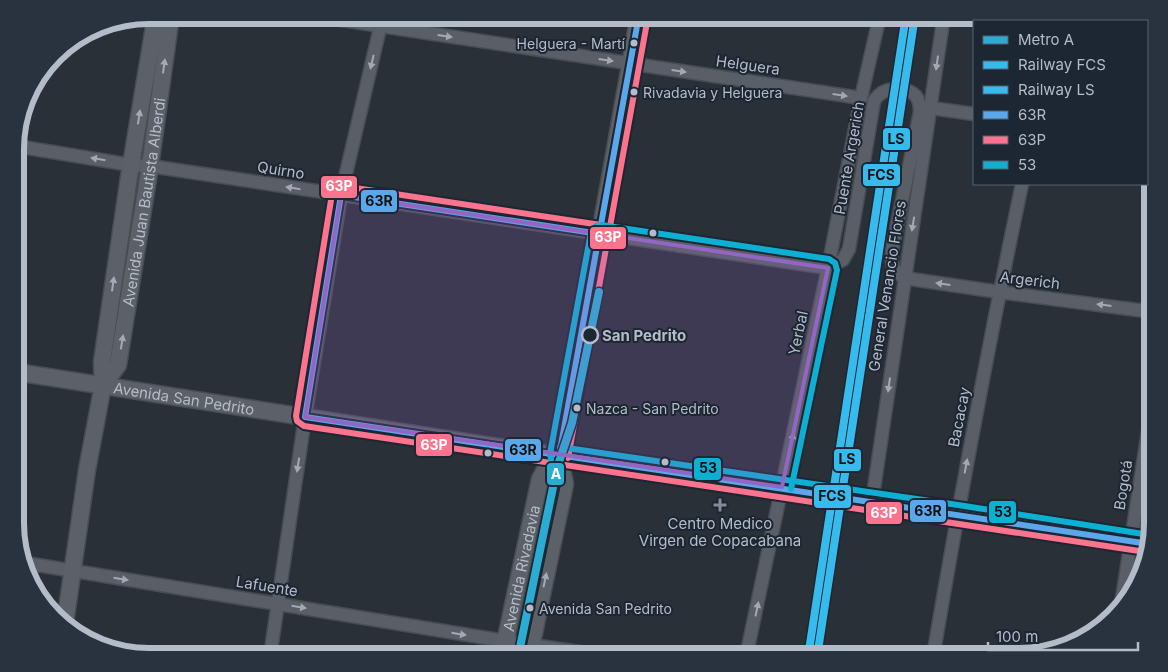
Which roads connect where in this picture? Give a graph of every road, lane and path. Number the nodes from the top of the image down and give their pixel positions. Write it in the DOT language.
graph roads {
  1 [pos="154,24"];
  2 [pos="170,24"];
  3 [pos="381,24"];
  4 [pos="399,24"];
  5 [pos="638,24"];
  6 [pos="878,24"];
  7 [pos="943,24"];
  8 [pos="631,64"];
  9 [pos="861,98"];
  10 [pos="931,108"];
  11 [pos="973,114"];
  12 [pos="24,147"];
  13 [pos="131,165"];
  14 [pos="150,166"];
  15 [pos="1022,185"];
  16 [pos="341,195"];
  17 [pos="600,234"];
  18 [pos="828,268"];
  19 [pos="904,278"];
  20 [pos="999,292"];
  21 [pos="1144,311"];
  22 [pos="24,373"];
  23 [pos="103,385"];
  24 [pos="305,417"];
  25 [pos="559,456"];
  26 [pos="1144,458"];
  27 [pos="782,488"];
  28 [pos="872,502"];
  29 [pos="957,514"];
  30 [pos="1131,541"];
  31 [pos="1143,543"];
  32 [pos="30,564"];
  33 [pos="73,571"];
  34 [pos="1123,593"];
  35 [pos="277,604"];
  36 [pos="66,617"];
  37 [pos="271,648"];
  38 [pos="498,648"];
  39 [pos="503,648"];
  40 [pos="532,648"];
  41 [pos="748,648"];
  42 [pos="935,648"];
  13 -- 1 [label="main road, Avenida Juan Bautista Alberdi, one-way"];
  14 -- 2 [label="main road, Avenida Juan Bautista Alberdi, one-way"];
  3 -- 16 [label="street, one-way"];
  4 -- 8 [label="street, Helguera, one-way"];
  5 -- 8 [label="main road, Avenida Rivadavia"];
  6 -- 9 [label="street, Yerbal"];
  7 -- 10 [label="street, General Venancio Flores, one-way"];
  8 -- 9 [label="street, Helguera, one-way"];
  8 -- 17 [label="main road, Avenida Rivadavia"];
  9 -- 18 [label="street, Yerbal"];
  10 -- 11 [label="street"];
  10 -- 19 [label="street, General Venancio Flores, one-way"];
  13 -- 12 [label="street, Quirno, one-way"];
  13 -- 14 [label="street, Quirno"];
  23 -- 13 [label="main road, Avenida Juan Bautista Alberdi, one-way"];
  16 -- 14 [label="street, Quirno, one-way"];
  23 -- 14 [label="main road, Avenida Juan Bautista Alberdi, one-way"];
  15 -- 20 [label="street, Bacacay"];
  16 -- 17 [label="street, Quirno"];
  16 -- 24 [label="street"];
  17 -- 18 [label="street"];
  17 -- 25 [label="main road, Avenida Rivadavia"];
  18 -- 19 [label="street, Puente Argerich"];
  27 -- 18 [label="street, Yerbal, one-way"];
  20 -- 19 [label="street, Argerich, one-way"];
  19 -- 28 [label="street, General Venancio Flores, one-way"];
  21 -- 20 [label="street, Argerich, one-way"];
  29 -- 20 [label="street, Bacacay, one-way"];
  22 -- 23 [label="main road, Avenida San Pedrito"];
  23 -- 24 [label="main road, Avenida San Pedrito"];
  23 -- 33 [label="main road, Avenida Juan Bautista Alberdi"];
  24 -- 25 [label="main road, Avenida San Pedrito"];
  24 -- 35 [label="street, one-way"];
  25 -- 27 [label="main road, Avenida San Pedrito"];
  25 -- 39 [label="main road, Avenida Rivadavia"];
  40 -- 25 [label="main road, Avenida Rivadavia, one-way"];
  26 -- 30 [label="street, Bogotá"];
  27 -- 28 [label="main road, Avenida San Pedrito"];
  41 -- 27 [label="street, Yerbal, one-way"];
  28 -- 29 [label="main road, Avenida San Pedrito"];
  29 -- 30 [label="main road, Avenida San Pedrito"];
  29 -- 42 [label="street, Bacacay"];
  30 -- 31 [label="main road, Avenida San Pedrito"];
  30 -- 34 [label="street, Bogotá"];
  32 -- 33 [label="street, Lafuente"];
  33 -- 35 [label="street, Lafuente, one-way"];
  33 -- 36 [label="main road, Avenida Juan Bautista Alberdi"];
  35 -- 37 [label="street"];
  35 -- 38 [label="street, Lafuente, one-way"];
}
